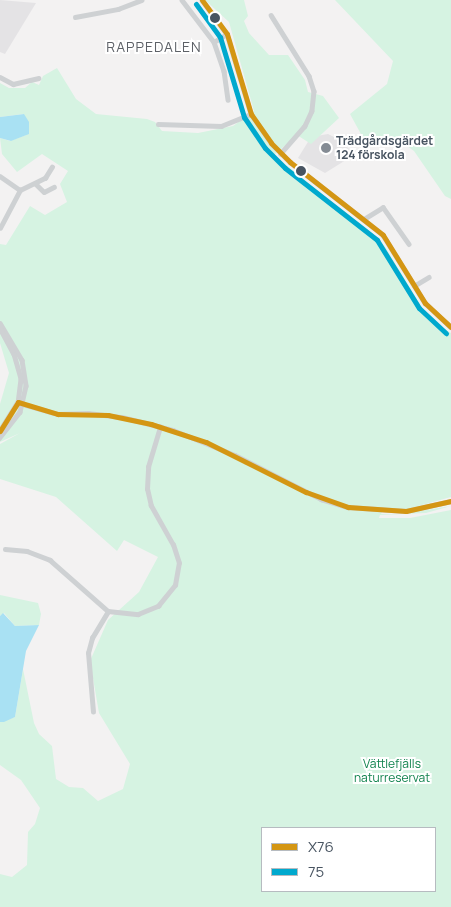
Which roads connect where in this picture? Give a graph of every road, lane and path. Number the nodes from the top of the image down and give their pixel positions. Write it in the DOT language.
graph roads {
  1 [pos="141,0"];
  2 [pos="182,0"];
  3 [pos="202,0"];
  4 [pos="271,15"];
  5 [pos="75,17"];
  6 [pos="227,34"];
  7 [pos="214,42"];
  8 [pos="0,76"];
  9 [pos="38,78"];
  10 [pos="228,100"];
  11 [pos="251,114"];
  12 [pos="158,124"];
  13 [pos="281,154"];
  14 [pos="52,167"];
  15 [pos="2,178"];
  16 [pos="36,184"];
  17 [pos="0,185"];
  18 [pos="54,186"];
  19 [pos="20,190"];
  20 [pos="364,219"];
  21 [pos="0,228"];
  22 [pos="409,244"];
  23 [pos="429,277"];
  24 [pos="414,286"];
  25 [pos="0,322"];
  26 [pos="451,327"];
  27 [pos="0,328"];
  28 [pos="21,403"];
  29 [pos="160,427"];
  30 [pos="0,431"];
  31 [pos="0,438"];
  32 [pos="451,501"];
  33 [pos="5,549"];
  34 [pos="108,611"];
  35 [pos="93,712"];
  1 -- 5 [label="street"];
  2 -- 7 [label="street"];
  3 -- 6 [label="street"];
  4 -- 13 [label="street"];
  6 -- 7 [label="street"];
  6 -- 11 [label="street"];
  7 -- 10 [label="street"];
  8 -- 9 [label="street"];
  11 -- 12 [label="street"];
  11 -- 13 [label="street"];
  13 -- 20 [label="street"];
  14 -- 16 [label="street"];
  15 -- 17 [label="street"];
  15 -- 19 [label="street"];
  16 -- 18 [label="street"];
  16 -- 19 [label="street"];
  19 -- 21 [label="street"];
  20 -- 22 [label="street"];
  20 -- 24 [label="street"];
  23 -- 24 [label="street"];
  24 -- 26 [label="street"];
  25 -- 28 [label="street"];
  27 -- 28 [label="street"];
  28 -- 29 [label="street"];
  28 -- 30 [label="street"];
  28 -- 31 [label="street"];
  29 -- 32 [label="street"];
  29 -- 34 [label="street"];
  33 -- 34 [label="street"];
  34 -- 35 [label="street"];
}
